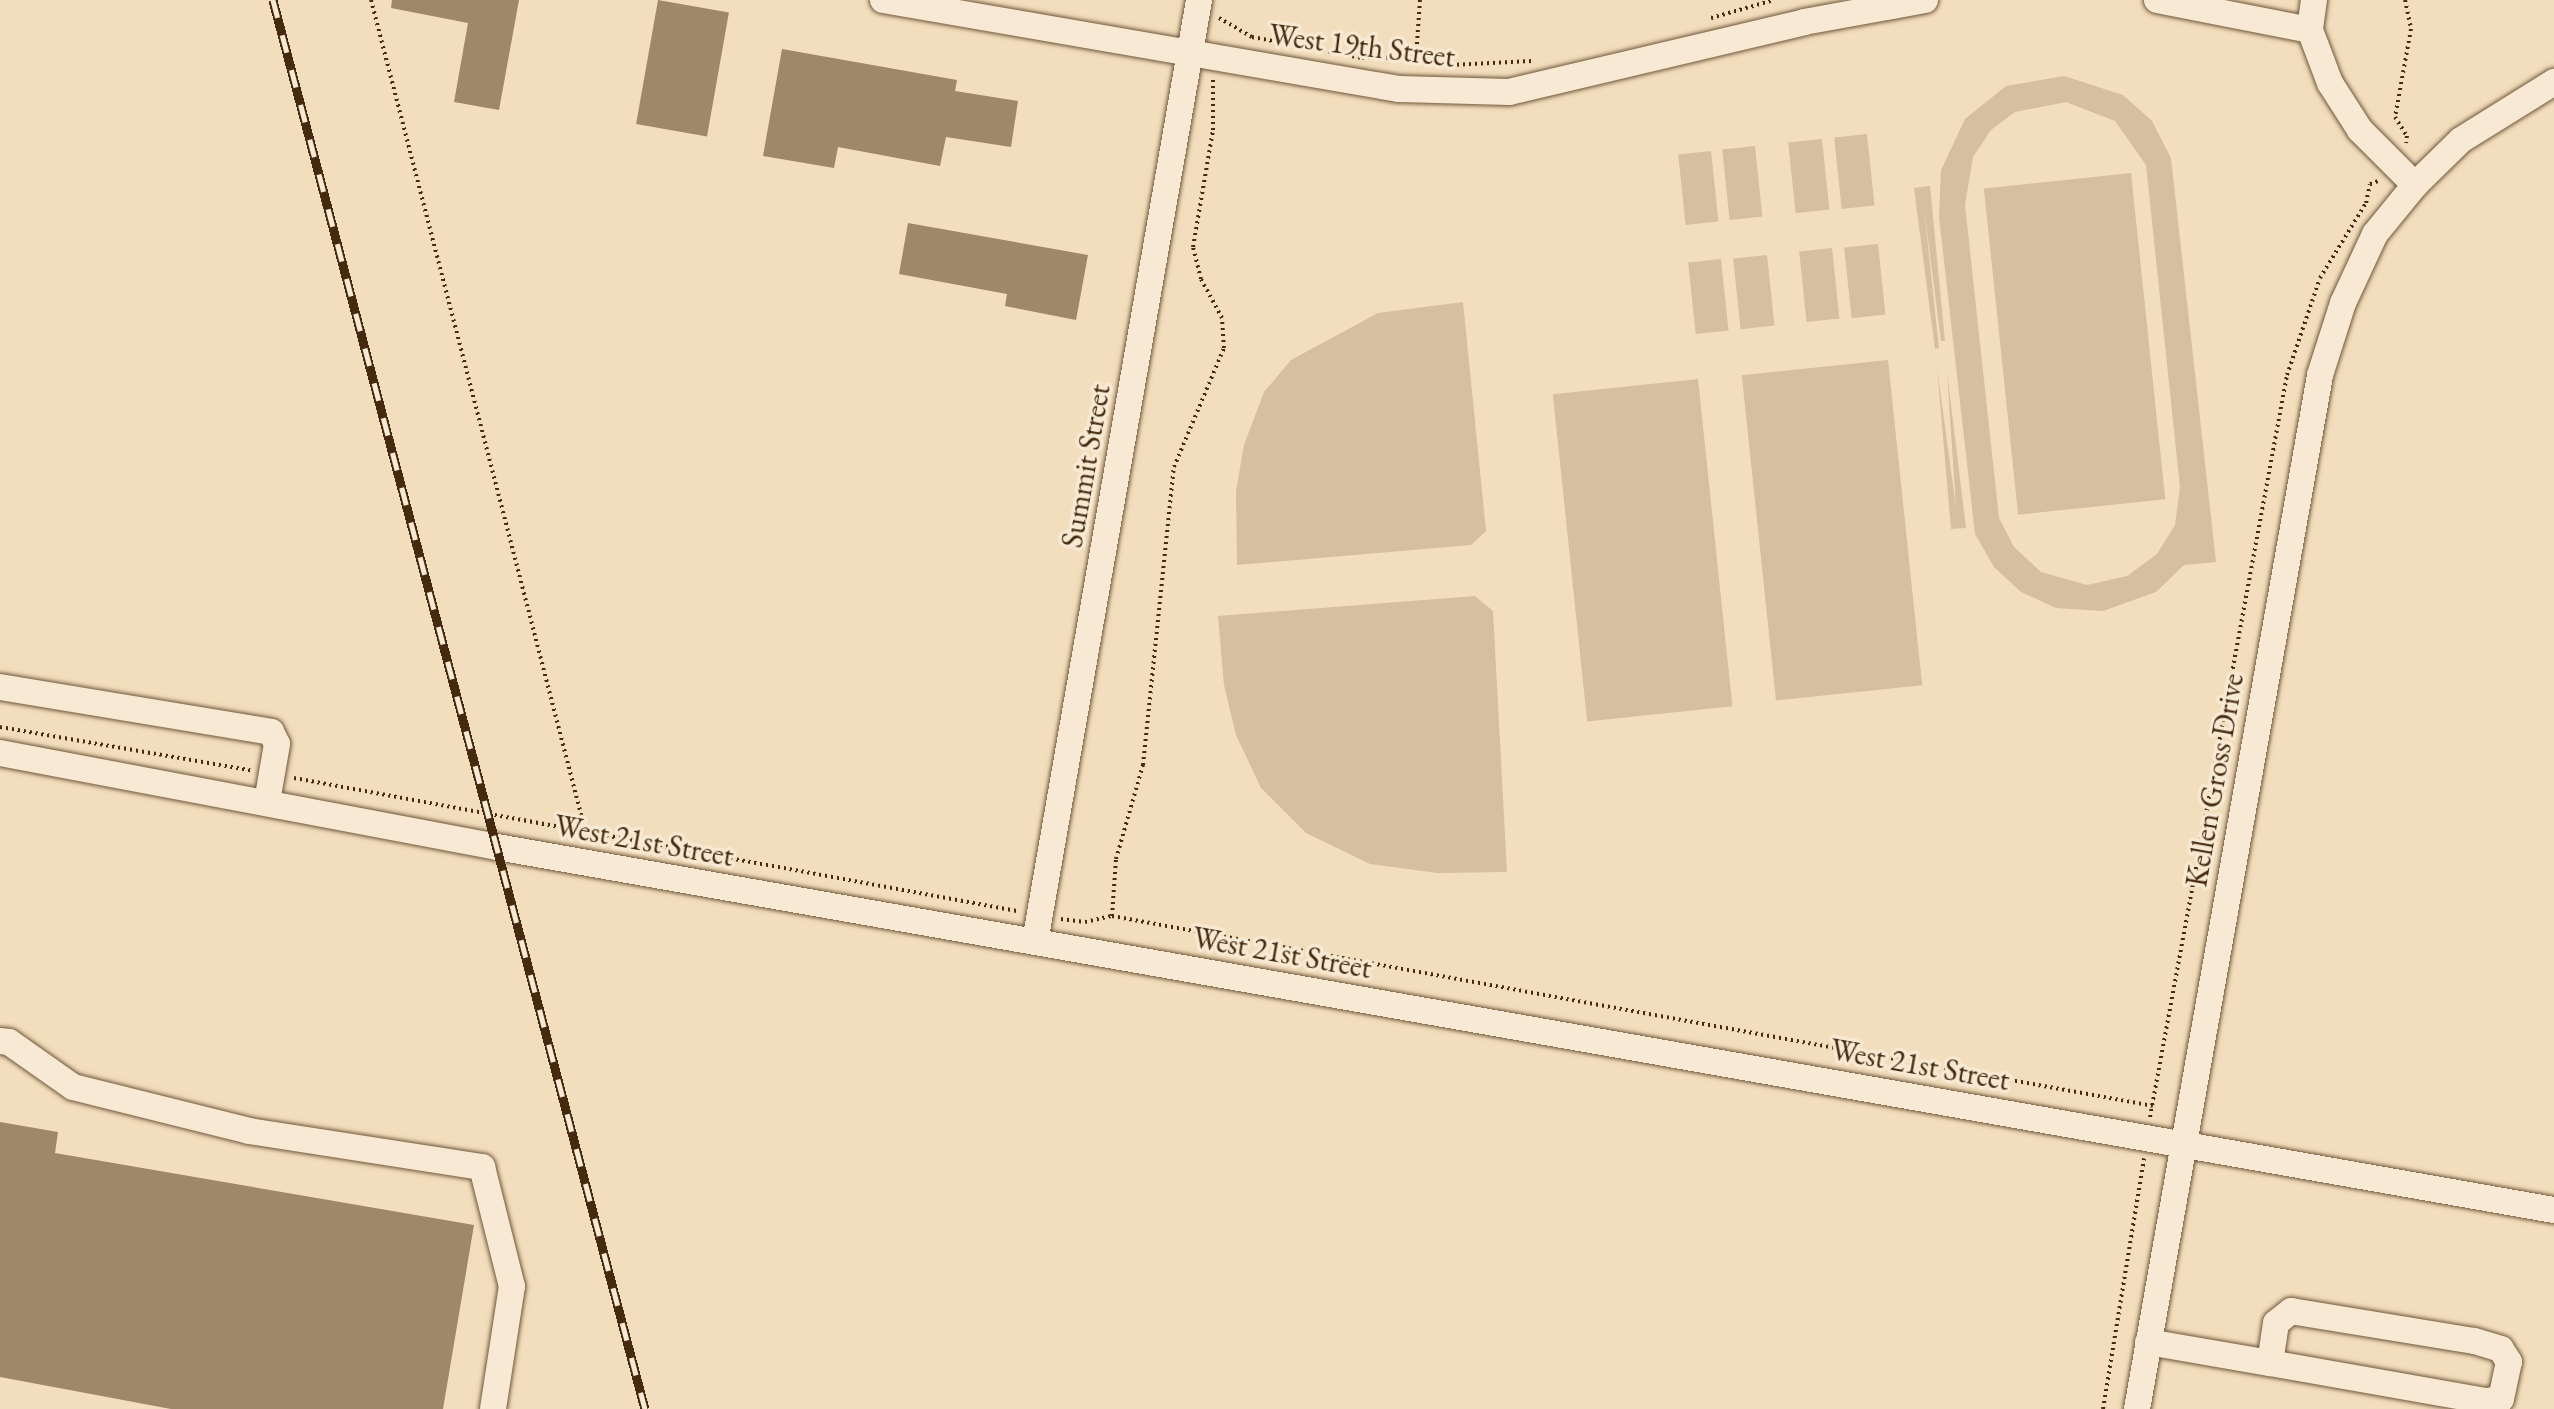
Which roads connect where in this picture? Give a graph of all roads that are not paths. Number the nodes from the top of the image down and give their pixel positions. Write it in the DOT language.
graph roads {
  1 [pos="883,0"];
  2 [pos="1925,0"];
  3 [pos="2157,0"];
  4 [pos="2314,0"];
  5 [pos="1211,8"];
  6 [pos="2310,30"];
  7 [pos="1201,56"];
  8 [pos="2554,82"];
  9 [pos="2415,185"];
  10 [pos="0,687"];
  11 [pos="0,753"];
  12 [pos="267,802"];
  13 [pos="1035,942"];
  14 [pos="0,1041"];
  15 [pos="2183,1144"];
  16 [pos="2554,1210"];
  17 [pos="2148,1342"];
  18 [pos="2270,1363"];
  19 [pos="493,1409"];
  20 [pos="2137,1409"];
  1 -- 7 [label="street, West 19th Street"];
  2 -- 7 [label="street, West 19th Street"];
  3 -- 6 [label="street"];
  4 -- 6 [label="street"];
  5 -- 7 [label="street, Summit Street"];
  6 -- 9 [label="street"];
  7 -- 13 [label="street, Summit Street"];
  8 -- 9 [label="street, Kellen Gross Drive"];
  9 -- 15 [label="street, Kellen Gross Drive"];
  10 -- 12 [label="street"];
  11 -- 12 [label="street, West 21st Street"];
  12 -- 13 [label="street, West 21st Street"];
  13 -- 15 [label="street, West 21st Street"];
  14 -- 19 [label="street"];
  15 -- 16 [label="street, West 21st Street"];
  15 -- 17 [label="street, Kellen Gross Drive"];
  17 -- 18 [label="street"];
  17 -- 20 [label="street, Kellen Gross Drive"];
  18 -- 18 [label="street"];
}
